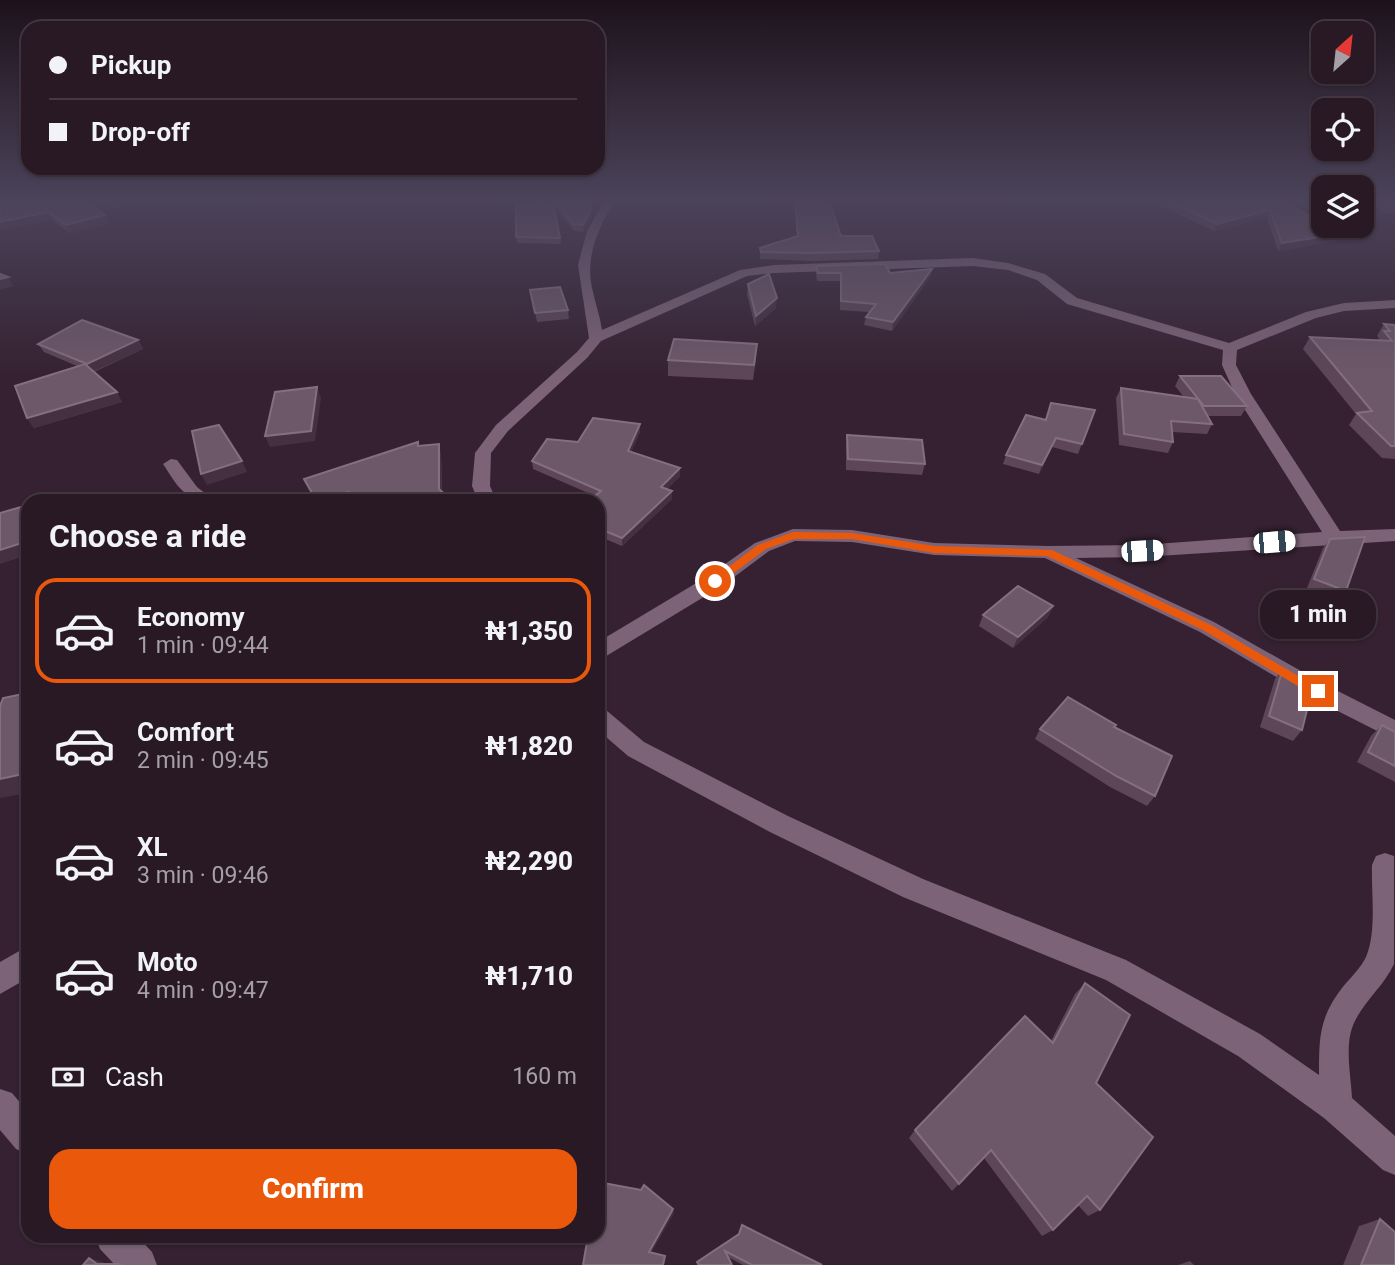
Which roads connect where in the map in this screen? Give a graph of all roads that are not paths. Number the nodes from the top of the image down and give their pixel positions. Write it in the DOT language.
graph roads {
  1 [pos="585,259"];
  2 [pos="1395,304"];
  3 [pos="596,338"];
  4 [pos="1230,348"];
  5 [pos="172,464"];
  6 [pos="196,494"];
  7 [pos="484,494"];
  8 [pos="1395,535"];
  9 [pos="1335,537"];
  10 [pos="1048,552"];
  11 [pos="605,649"];
  12 [pos="605,722"];
  13 [pos="1395,731"];
  14 [pos="1385,865"];
  15 [pos="21,966"];
  16 [pos="0,979"];
  17 [pos="0,1105"];
  18 [pos="1336,1106"];
  19 [pos="21,1130"];
  20 [pos="1395,1158"];
  21 [pos="119,1243"];
  22 [pos="139,1265"];
  1 -- 3 [label="street"];
  2 -- 4 [label="street"];
  3 -- 4 [label="street"];
  3 -- 7 [label="street"];
  4 -- 9 [label="street"];
  5 -- 6 [label="street"];
  8 -- 9 [label="street"];
  9 -- 10 [label="street"];
  10 -- 11 [label="street"];
  10 -- 13 [label="street"];
  12 -- 18 [label="street"];
  14 -- 18 [label="street"];
  15 -- 16 [label="street"];
  17 -- 19 [label="street"];
  18 -- 20 [label="street"];
  21 -- 22 [label="street"];
}
